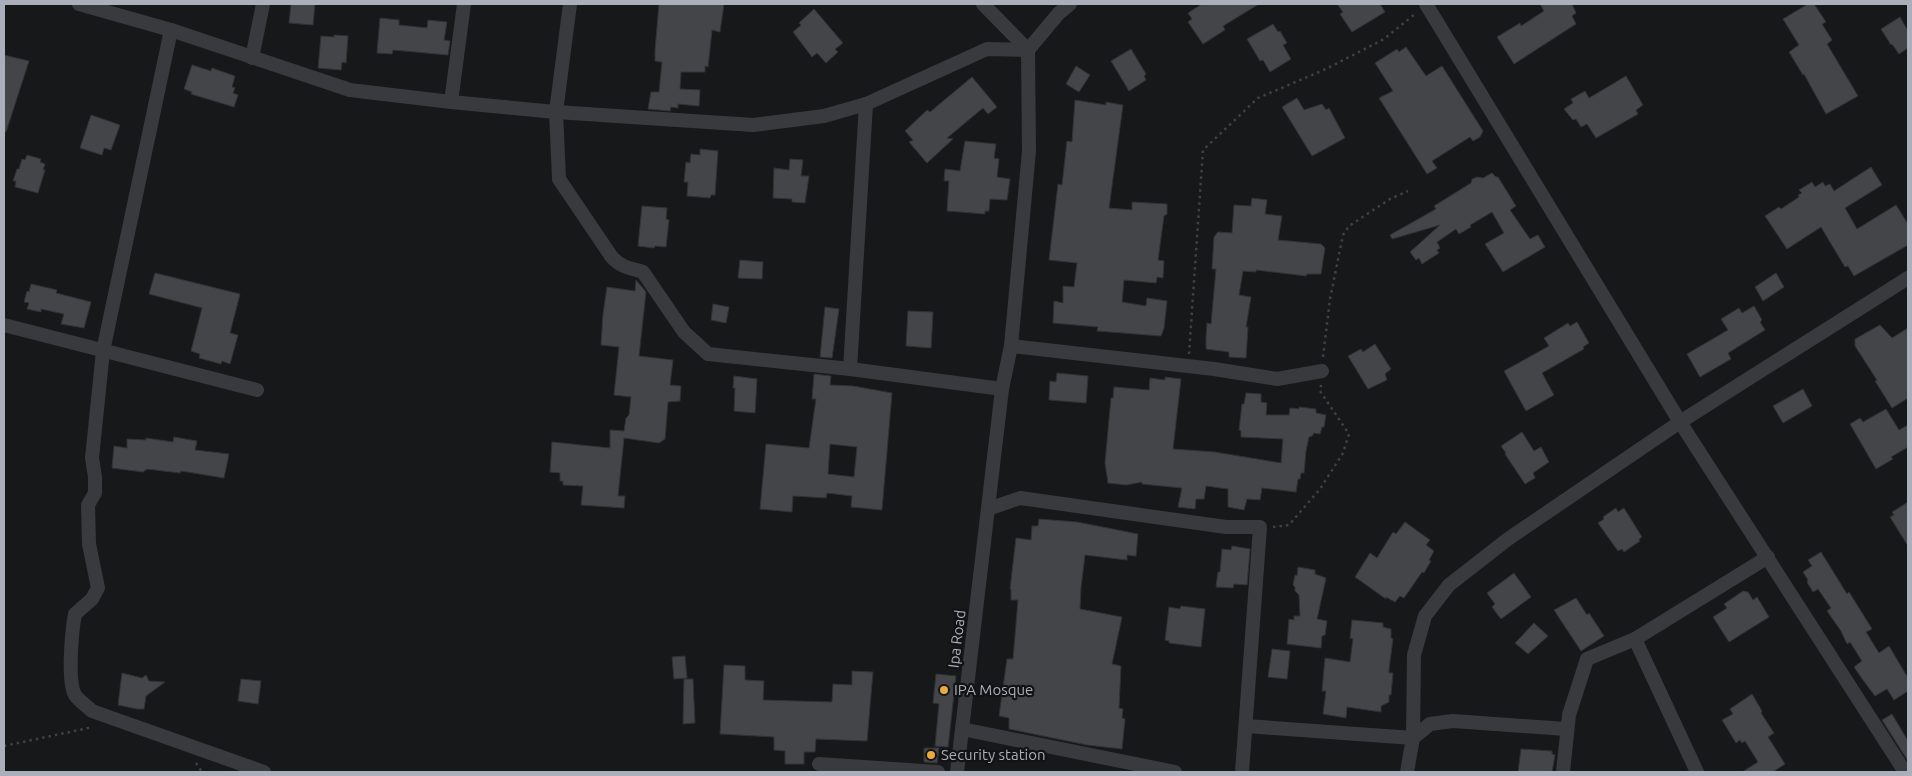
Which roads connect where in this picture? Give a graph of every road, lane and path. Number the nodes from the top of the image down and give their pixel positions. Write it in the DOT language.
graph roads {
  1 [pos="79,4"];
  2 [pos="263,4"];
  3 [pos="464,4"];
  4 [pos="570,4"];
  5 [pos="983,4"];
  6 [pos="1070,4"];
  7 [pos="1427,5"];
  8 [pos="171,30"];
  9 [pos="1028,50"];
  10 [pos="252,58"];
  11 [pos="451,102"];
  12 [pos="866,104"];
  13 [pos="556,112"];
  14 [pos="1908,278"];
  15 [pos="4,325"];
  16 [pos="1012,346"];
  17 [pos="103,351"];
  18 [pos="1188,366"];
  19 [pos="850,368"];
  20 [pos="1322,371"];
  21 [pos="1002,389"];
  22 [pos="257,390"];
  23 [pos="1680,422"];
  24 [pos="988,509"];
  25 [pos="1768,557"];
  26 [pos="1635,639"];
  27 [pos="98,726"];
  28 [pos="1246,726"];
  29 [pos="962,729"];
  30 [pos="1566,729"];
  31 [pos="1413,738"];
  32 [pos="4,746"];
  33 [pos="819,764"];
  34 [pos="264,772"];
  35 [pos="938,772"];
  36 [pos="957,772"];
  37 [pos="1175,772"];
  38 [pos="1242,772"];
  39 [pos="1407,772"];
  40 [pos="1563,772"];
  41 [pos="1698,772"];
  42 [pos="1905,772"];
  1 -- 8 [label="street"];
  2 -- 10 [label="street"];
  3 -- 11 [label="street"];
  4 -- 13 [label="street"];
  5 -- 9 [label="street"];
  6 -- 9 [label="street"];
  7 -- 18 [label="path"];
  7 -- 23 [label="street"];
  8 -- 10 [label="street"];
  8 -- 17 [label="street"];
  9 -- 12 [label="street"];
  9 -- 16 [label="street, Ipa Road"];
  10 -- 11 [label="street"];
  11 -- 13 [label="street"];
  12 -- 13 [label="street"];
  12 -- 19 [label="street"];
  13 -- 19 [label="street"];
  14 -- 23 [label="street"];
  15 -- 17 [label="street"];
  16 -- 18 [label="street"];
  16 -- 21 [label="street, Ipa Road"];
  17 -- 22 [label="street"];
  17 -- 34 [label="street"];
  18 -- 20 [label="street"];
  19 -- 21 [label="street"];
  21 -- 24 [label="street, Ipa Road"];
  23 -- 25 [label="street"];
  23 -- 31 [label="street"];
  24 -- 28 [label="street"];
  24 -- 29 [label="street, Ipa Road"];
  25 -- 26 [label="street"];
  25 -- 42 [label="street"];
  26 -- 30 [label="street"];
  26 -- 41 [label="street"];
  27 -- 32 [label="path"];
  28 -- 31 [label="street"];
  28 -- 38 [label="street"];
  29 -- 36 [label="street, Ipa Road"];
  29 -- 37 [label="street"];
  30 -- 31 [label="street"];
  30 -- 40 [label="street"];
  31 -- 39 [label="street"];
  33 -- 35 [label="street"];
}
